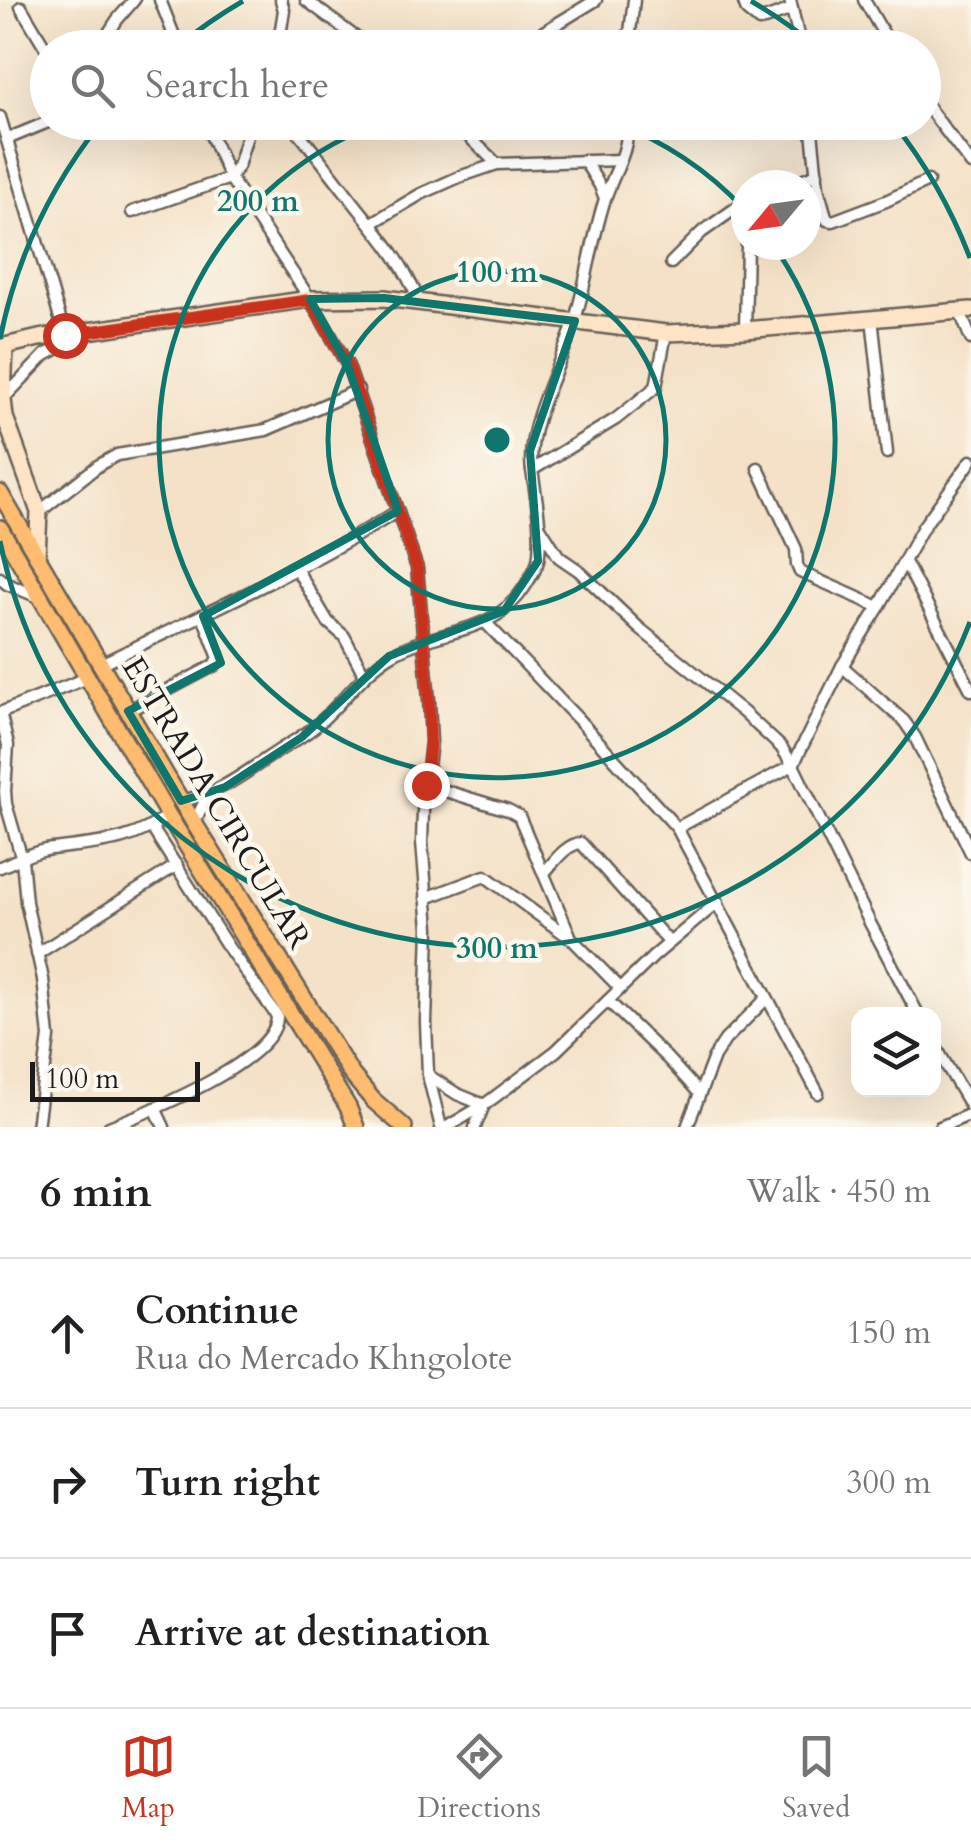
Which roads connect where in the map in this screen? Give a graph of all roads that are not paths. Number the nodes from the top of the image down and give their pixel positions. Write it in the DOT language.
graph roads {
  1 [pos="134,0"];
  2 [pos="160,0"];
  3 [pos="281,0"];
  4 [pos="306,0"];
  5 [pos="596,0"];
  6 [pos="634,0"];
  7 [pos="743,0"];
  8 [pos="864,0"];
  9 [pos="791,5"];
  10 [pos="21,6"];
  11 [pos="35,30"];
  12 [pos="111,30"];
  13 [pos="172,30"];
  14 [pos="281,30"];
  15 [pos="346,30"];
  16 [pos="547,30"];
  17 [pos="630,30"];
  18 [pos="797,30"];
  19 [pos="882,30"];
  20 [pos="0,117"];
  21 [pos="941,124"];
  22 [pos="30,129"];
  23 [pos="7,139"];
  24 [pos="213,140"];
  25 [pos="246,140"];
  26 [pos="305,140"];
  27 [pos="472,140"];
  28 [pos="627,140"];
  29 [pos="813,140"];
  30 [pos="584,160"];
  31 [pos="620,160"];
  32 [pos="497,164"];
  33 [pos="971,164"];
  34 [pos="816,170"];
  35 [pos="230,178"];
  36 [pos="928,181"];
  37 [pos="605,198"];
  38 [pos="821,198"];
  39 [pos="132,212"];
  40 [pos="731,212"];
  41 [pos="372,223"];
  42 [pos="746,260"];
  43 [pos="671,263"];
  44 [pos="310,300"];
  45 [pos="418,302"];
  46 [pos="966,311"];
  47 [pos="872,318"];
  48 [pos="575,321"];
  49 [pos="744,330"];
  50 [pos="86,333"];
  51 [pos="666,333"];
  52 [pos="65,335"];
  53 [pos="971,339"];
  54 [pos="2,346"];
  55 [pos="358,390"];
  56 [pos="3,398"];
  57 [pos="887,452"];
  58 [pos="971,461"];
  59 [pos="758,468"];
  60 [pos="532,470"];
  61 [pos="0,493"];
  62 [pos="398,511"];
  63 [pos="39,512"];
  64 [pos="538,524"];
  65 [pos="0,528"];
  66 [pos="37,556"];
  67 [pos="559,557"];
  68 [pos="538,561"];
  69 [pos="904,562"];
  70 [pos="297,570"];
  71 [pos="0,578"];
  72 [pos="43,599"];
  73 [pos="879,608"];
  74 [pos="203,616"];
  75 [pos="485,622"];
  76 [pos="423,639"];
  77 [pos="101,664"];
  78 [pos="842,666"];
  79 [pos="364,676"];
  80 [pos="87,678"];
  81 [pos="970,684"];
  82 [pos="128,711"];
  83 [pos="0,712"];
  84 [pos="793,764"];
  85 [pos="426,785"];
  86 [pos="208,795"];
  87 [pos="182,801"];
  88 [pos="168,815"];
  89 [pos="194,823"];
  90 [pos="152,828"];
  91 [pos="677,828"];
  92 [pos="971,853"];
  93 [pos="22,858"];
  94 [pos="177,865"];
  95 [pos="0,867"];
  96 [pos="544,873"];
  97 [pos="426,898"];
  98 [pos="718,902"];
  99 [pos="571,938"];
  100 [pos="669,942"];
  101 [pos="37,954"];
  102 [pos="620,988"];
  103 [pos="766,999"];
  104 [pos="608,1000"];
  105 [pos="914,1007"];
  106 [pos="941,1057"];
  107 [pos="428,1076"];
  108 [pos="699,1093"];
  109 [pos="818,1094"];
  110 [pos="484,1105"];
  111 [pos="155,1108"];
  112 [pos="971,1111"];
  113 [pos="37,1127"];
  114 [pos="109,1127"];
  115 [pos="164,1127"];
  116 [pos="356,1127"];
  117 [pos="404,1127"];
  118 [pos="444,1127"];
  119 [pos="475,1127"];
  120 [pos="687,1127"];
  121 [pos="940,1127"];
  1 -- 12 [label="street"];
  2 -- 13 [label="street"];
  3 -- 14 [label="street"];
  4 -- 15 [label="street"];
  5 -- 16 [label="street"];
  6 -- 17 [label="street"];
  7 -- 9 [label="street"];
  8 -- 19 [label="street"];
  9 -- 18 [label="street"];
  10 -- 11 [label="street"];
  20 -- 23 [label="street"];
  21 -- 33 [label="street"];
  22 -- 23 [label="street"];
  23 -- 52 [label="street"];
  24 -- 35 [label="street"];
  25 -- 35 [label="street"];
  26 -- 41 [label="street"];
  27 -- 32 [label="street"];
  28 -- 31 [label="street"];
  29 -- 34 [label="street"];
  30 -- 31 [label="street"];
  30 -- 32 [label="street"];
  30 -- 37 [label="street"];
  31 -- 37 [label="street"];
  32 -- 41 [label="street"];
  35 -- 39 [label="street"];
  35 -- 44 [label="street"];
  36 -- 38 [label="street"];
  37 -- 48 [label="street"];
  40 -- 43 [label="street"];
  41 -- 45 [label="street"];
  42 -- 49 [label="street"];
  44 -- 45 [label="street"];
  44 -- 50 [label="street"];
  44 -- 55 [label="street"];
  45 -- 48 [label="street"];
  46 -- 47 [label="street"];
  46 -- 53 [label="street"];
  47 -- 49 [label="street"];
  47 -- 57 [label="street"];
  48 -- 51 [label="street"];
  48 -- 60 [label="street"];
  49 -- 51 [label="street"];
  50 -- 52 [label="street"];
  50 -- 56 [label="street"];
  51 -- 60 [label="street"];
  52 -- 54 [label="street"];
  54 -- 56 [label="street"];
  55 -- 62 [label="street"];
  55 -- 63 [label="street"];
  56 -- 63 [label="street"];
  58 -- 69 [label="street"];
  59 -- 73 [label="street"];
  60 -- 64 [label="street"];
  61 -- 66 [label="main road, ESTRADA CIRCULAR"];
  62 -- 70 [label="street"];
  62 -- 76 [label="street"];
  63 -- 66 [label="street"];
  64 -- 67 [label="street"];
  64 -- 68 [label="street"];
  65 -- 72 [label="main road, ESTRADA CIRCULAR"];
  66 -- 77 [label="main road, ESTRADA CIRCULAR"];
  67 -- 68 [label="street"];
  67 -- 84 [label="street"];
  68 -- 75 [label="street"];
  69 -- 73 [label="street"];
  69 -- 81 [label="street"];
  70 -- 74 [label="street"];
  70 -- 79 [label="street"];
  71 -- 72 [label="street"];
  72 -- 80 [label="main road, ESTRADA CIRCULAR"];
  73 -- 78 [label="street"];
  74 -- 77 [label="street"];
  74 -- 82 [label="street"];
  75 -- 76 [label="street"];
  75 -- 91 [label="street"];
  76 -- 79 [label="street"];
  76 -- 85 [label="street"];
  77 -- 82 [label="main road, ESTRADA CIRCULAR"];
  78 -- 84 [label="street"];
  78 -- 92 [label="street"];
  79 -- 86 [label="street"];
  80 -- 83 [label="street"];
  80 -- 88 [label="main road, ESTRADA CIRCULAR"];
  82 -- 87 [label="main road, ESTRADA CIRCULAR"];
  83 -- 93 [label="street"];
  84 -- 91 [label="street"];
  84 -- 105 [label="street"];
  85 -- 96 [label="street"];
  85 -- 97 [label="street"];
  86 -- 87 [label="street"];
  86 -- 89 [label="street"];
  87 -- 89 [label="main road, ESTRADA CIRCULAR"];
  88 -- 90 [label="street"];
  88 -- 116 [label="main road, ESTRADA CIRCULAR"];
  89 -- 117 [label="main road, ESTRADA CIRCULAR"];
  90 -- 93 [label="street"];
  90 -- 94 [label="street"];
  91 -- 98 [label="street"];
  93 -- 95 [label="street"];
  93 -- 101 [label="street"];
  94 -- 101 [label="street"];
  94 -- 111 [label="street"];
  96 -- 99 [label="street"];
  96 -- 100 [label="street"];
  97 -- 99 [label="street"];
  97 -- 107 [label="street"];
  98 -- 100 [label="street"];
  98 -- 103 [label="street"];
  99 -- 102 [label="street"];
  100 -- 102 [label="street"];
  101 -- 113 [label="street"];
  102 -- 104 [label="street"];
  103 -- 108 [label="street"];
  103 -- 109 [label="street"];
  104 -- 108 [label="street"];
  104 -- 110 [label="street"];
  106 -- 112 [label="street"];
  107 -- 110 [label="street"];
  107 -- 118 [label="street"];
  108 -- 120 [label="street"];
  110 -- 118 [label="street"];
  110 -- 119 [label="street"];
  111 -- 114 [label="street"];
  111 -- 115 [label="street"];
  112 -- 121 [label="street"];
}
